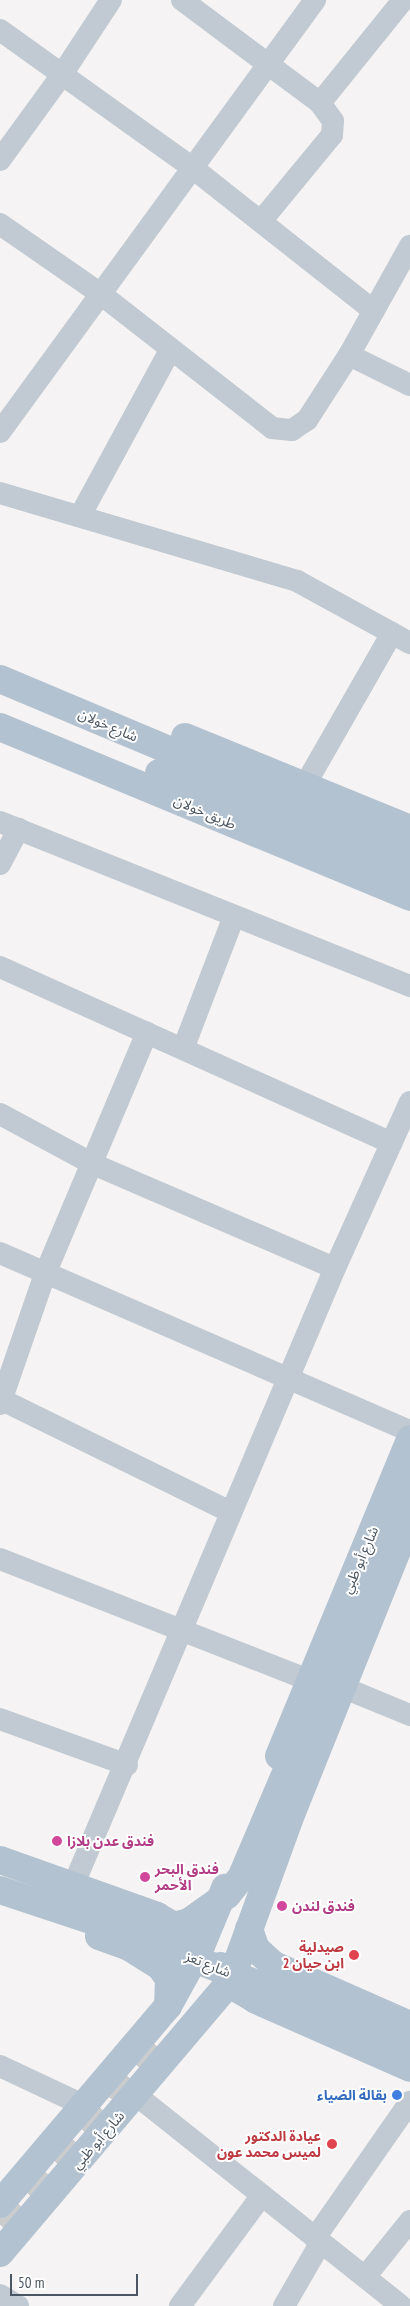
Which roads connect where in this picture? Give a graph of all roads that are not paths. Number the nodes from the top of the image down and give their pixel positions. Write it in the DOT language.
graph roads {
  1 [pos="111,0"];
  2 [pos="182,0"];
  3 [pos="315,0"];
  4 [pos="403,0"];
  5 [pos="0,30"];
  6 [pos="269,64"];
  7 [pos="61,76"];
  8 [pos="320,103"];
  9 [pos="0,160"];
  10 [pos="194,169"];
  11 [pos="261,221"];
  12 [pos="0,224"];
  13 [pos="410,246"];
  14 [pos="102,295"];
  15 [pos="374,311"];
  16 [pos="170,350"];
  17 [pos="349,355"];
  18 [pos="410,385"];
  19 [pos="0,431"];
  20 [pos="0,493"];
  21 [pos="80,516"];
  22 [pos="401,638"];
  23 [pos="0,662"];
  24 [pos="0,680"];
  25 [pos="0,710"];
  26 [pos="0,727"];
  27 [pos="212,781"];
  28 [pos="305,785"];
  29 [pos="10,825"];
  30 [pos="410,829"];
  31 [pos="410,851"];
  32 [pos="0,864"];
  33 [pos="410,875"];
  34 [pos="410,897"];
  35 [pos="234,916"];
  36 [pos="0,967"];
  37 [pos="410,986"];
  38 [pos="147,1033"];
  39 [pos="183,1049"];
  40 [pos="410,1102"];
  41 [pos="0,1114"];
  42 [pos="391,1143"];
  43 [pos="94,1164"];
  44 [pos="0,1253"];
  45 [pos="335,1268"];
  46 [pos="45,1274"];
  47 [pos="289,1377"];
  48 [pos="0,1401"];
  49 [pos="410,1430"];
  50 [pos="410,1439"];
  51 [pos="410,1481"];
  52 [pos="231,1512"];
  53 [pos="410,1518"];
  54 [pos="0,1559"];
  55 [pos="183,1630"];
  56 [pos="310,1680"];
  57 [pos="342,1687"];
  58 [pos="410,1715"];
  59 [pos="0,1719"];
  60 [pos="127,1765"];
  61 [pos="260,1802"];
  62 [pos="292,1812"];
  63 [pos="0,1860"];
  64 [pos="227,1884"];
  65 [pos="73,1886"];
  66 [pos="0,1890"];
  67 [pos="116,1901"];
  68 [pos="0,1903"];
  69 [pos="157,1916"];
  70 [pos="249,1929"];
  71 [pos="113,1934"];
  72 [pos="205,1935"];
  73 [pos="230,1982"];
  74 [pos="256,2000"];
  75 [pos="362,2004"];
  76 [pos="168,2006"];
  77 [pos="204,2017"];
  78 [pos="410,2025"];
  79 [pos="346,2040"];
  80 [pos="410,2052"];
  81 [pos="126,2059"];
  82 [pos="0,2066"];
  83 [pos="410,2068"];
  84 [pos="144,2086"];
  85 [pos="410,2102"];
  86 [pos="85,2106"];
  87 [pos="262,2195"];
  88 [pos="0,2204"];
  89 [pos="410,2221"];
  90 [pos="318,2240"];
  91 [pos="0,2253"];
  92 [pos="365,2277"];
  93 [pos="0,2295"];
  94 [pos="18,2306"];
  95 [pos="180,2306"];
  96 [pos="284,2306"];
  97 [pos="401,2306"];
  1 -- 7 [label="street"];
  2 -- 6 [label="street"];
  3 -- 6 [label="street"];
  4 -- 8 [label="street"];
  5 -- 7 [label="street"];
  6 -- 8 [label="street"];
  6 -- 10 [label="street"];
  7 -- 9 [label="street"];
  7 -- 10 [label="street"];
  8 -- 11 [label="street"];
  10 -- 11 [label="street"];
  10 -- 14 [label="street"];
  11 -- 15 [label="street"];
  12 -- 14 [label="street"];
  13 -- 15 [label="street"];
  14 -- 16 [label="street"];
  14 -- 19 [label="street"];
  15 -- 17 [label="street"];
  16 -- 17 [label="street"];
  16 -- 21 [label="street"];
  17 -- 18 [label="street"];
  20 -- 21 [label="street"];
  21 -- 22 [label="street"];
  22 -- 28 [label="street"];
  23 -- 28 [label="main road"];
  24 -- 27 [label="main road, شارع خولان"];
  25 -- 27 [label="main road, شارع خولان"];
  26 -- 34 [label="main road, طريق خولان"];
  27 -- 31 [label="main road"];
  27 -- 33 [label="main road, طريق خولان"];
  28 -- 30 [label="main road"];
  29 -- 32 [label="street"];
  29 -- 35 [label="street"];
  35 -- 37 [label="street"];
  35 -- 39 [label="street"];
  36 -- 38 [label="street"];
  38 -- 39 [label="street"];
  38 -- 43 [label="street"];
  39 -- 42 [label="street"];
  40 -- 42 [label="street"];
  41 -- 43 [label="street"];
  42 -- 45 [label="street"];
  43 -- 45 [label="street"];
  43 -- 46 [label="street"];
  44 -- 46 [label="street"];
  45 -- 47 [label="street"];
  46 -- 47 [label="street"];
  46 -- 48 [label="street"];
  47 -- 49 [label="street"];
  47 -- 52 [label="street"];
  48 -- 52 [label="street"];
  50 -- 56 [label="main road, شارع أبو ظبي"];
  51 -- 71 [label="main road, bridge"];
  52 -- 55 [label="street"];
  53 -- 57 [label="main road"];
  54 -- 55 [label="street"];
  55 -- 56 [label="street"];
  55 -- 60 [label="street"];
  56 -- 61 [label="main road, شارع أبو ظبي"];
  57 -- 58 [label="street"];
  57 -- 62 [label="main road"];
  59 -- 60 [label="street"];
  60 -- 65 [label="street"];
  61 -- 62 [label="main road"];
  61 -- 64 [label="main road, شارع أبو ظبي"];
  62 -- 70 [label="main road"];
  63 -- 65 [label="main road"];
  64 -- 69 [label="main road"];
  64 -- 72 [label="main road, شارع أبو ظبي"];
  65 -- 67 [label="main road"];
  66 -- 71 [label="main road, شارع تعز, bridge"];
  67 -- 69 [label="main road"];
  67 -- 71 [label="main road"];
  68 -- 71 [label="main road"];
  69 -- 72 [label="main road"];
  70 -- 73 [label="main road"];
  70 -- 75 [label="main road"];
  71 -- 76 [label="main road"];
  71 -- 80 [label="main road, شارع تعز, bridge"];
  72 -- 73 [label="main road"];
  72 -- 76 [label="main road, شارع أبو ظبي"];
  72 -- 77 [label="main road"];
  73 -- 74 [label="main road"];
  73 -- 77 [label="main road"];
  74 -- 77 [label="main road"];
  74 -- 79 [label="main road"];
  75 -- 78 [label="main road"];
  75 -- 79 [label="main road"];
  76 -- 81 [label="main road, شارع أبو ظبي"];
  77 -- 84 [label="main road, شارع أبو ظبي"];
  79 -- 83 [label="main road"];
  81 -- 84 [label="main road"];
  81 -- 86 [label="main road"];
  82 -- 86 [label="street"];
  84 -- 87 [label="street"];
  84 -- 91 [label="main road, شارع أبو ظبي"];
  85 -- 90 [label="street"];
  86 -- 88 [label="main road"];
  87 -- 90 [label="street"];
  87 -- 95 [label="street"];
  89 -- 92 [label="street"];
  90 -- 92 [label="street"];
  90 -- 96 [label="street"];
  92 -- 97 [label="street"];
  93 -- 94 [label="street"];
}
